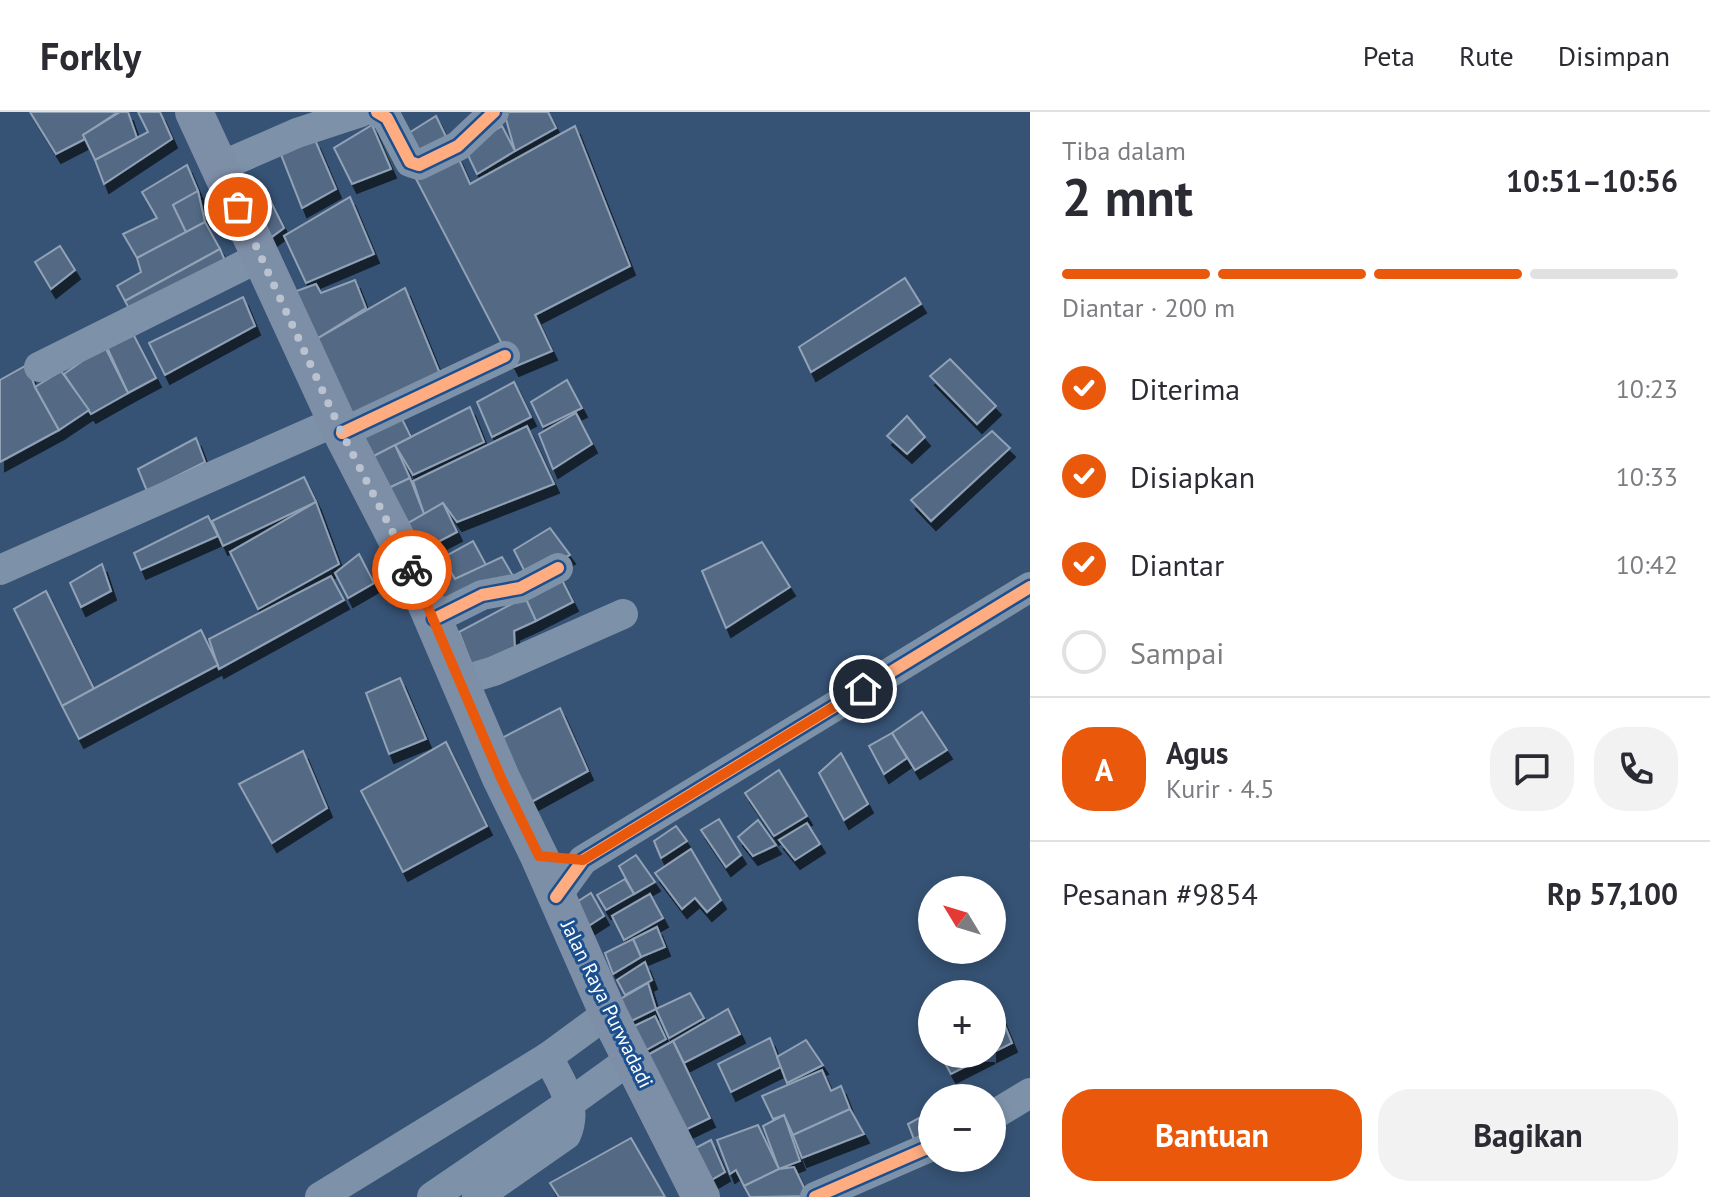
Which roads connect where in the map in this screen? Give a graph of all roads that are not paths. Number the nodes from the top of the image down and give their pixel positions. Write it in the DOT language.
graph roads {
  1 [pos="194,112"];
  2 [pos="361,112"];
  3 [pos="377,112"];
  4 [pos="494,112"];
  5 [pos="219,167"];
  6 [pos="260,257"];
  7 [pos="505,356"];
  8 [pos="39,367"];
  9 [pos="340,427"];
  10 [pos="558,568"];
  11 [pos="0,570"];
  12 [pos="1030,587"];
  13 [pos="623,614"];
  14 [pos="434,619"];
  15 [pos="461,681"];
  16 [pos="539,856"];
  17 [pos="583,860"];
  18 [pos="556,897"];
  19 [pos="608,1013"];
  20 [pos="548,1057"];
  21 [pos="632,1058"];
  22 [pos="1030,1093"];
  23 [pos="571,1102"];
  24 [pos="1006,1108"];
  25 [pos="918,1152"];
  26 [pos="320,1197"];
  27 [pos="432,1197"];
  28 [pos="477,1197"];
  29 [pos="701,1197"];
  30 [pos="815,1197"];
  1 -- 5 [label="main road, Jalan Raya Purwadadi"];
  2 -- 5 [label="street"];
  3 -- 4 [label="street"];
  5 -- 6 [label="main road, Jalan Raya Purwadadi"];
  6 -- 8 [label="street"];
  6 -- 9 [label="main road, Jalan Raya Purwadadi"];
  7 -- 9 [label="street"];
  9 -- 11 [label="street"];
  9 -- 14 [label="main road, Jalan Raya Purwadadi"];
  10 -- 14 [label="street"];
  12 -- 17 [label="street"];
  13 -- 15 [label="street"];
  14 -- 15 [label="main road, Jalan Raya Purwadadi"];
  15 -- 16 [label="main road, Jalan Raya Purwadadi"];
  16 -- 17 [label="street"];
  16 -- 18 [label="main road, Jalan Raya Purwadadi"];
  17 -- 18 [label="street"];
  18 -- 19 [label="main road, Jalan Raya Purwadadi"];
  19 -- 20 [label="street"];
  19 -- 21 [label="main road, Jalan Raya Purwadadi"];
  20 -- 23 [label="street"];
  20 -- 26 [label="street"];
  21 -- 23 [label="street"];
  21 -- 29 [label="main road, Jalan Raya Purwadadi"];
  22 -- 24 [label="street"];
  23 -- 27 [label="street"];
  23 -- 28 [label="street"];
  25 -- 30 [label="street"];
}
